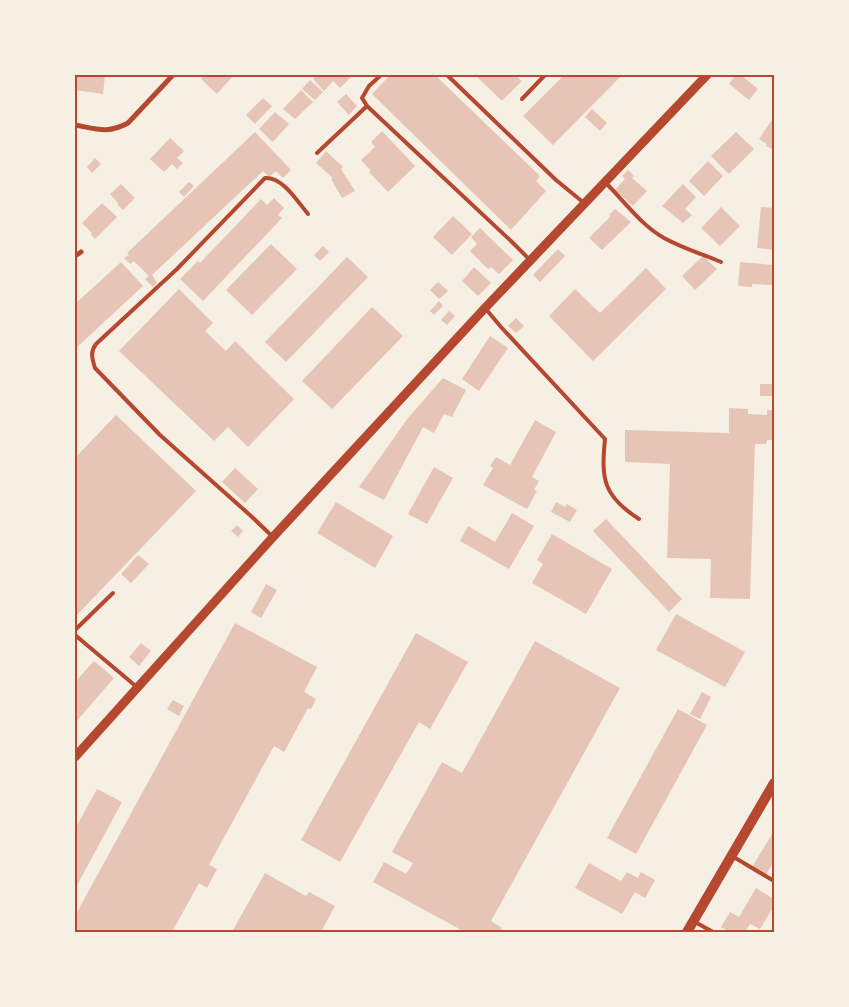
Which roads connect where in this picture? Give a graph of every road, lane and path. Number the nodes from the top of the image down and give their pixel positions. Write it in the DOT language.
graph roads {
  1 [pos="173,75"];
  2 [pos="381,75"];
  3 [pos="447,75"];
  4 [pos="545,75"];
  5 [pos="705,76"];
  6 [pos="522,99"];
  7 [pos="367,106"];
  8 [pos="75,125"];
  9 [pos="317,153"];
  10 [pos="605,182"];
  11 [pos="584,203"];
  12 [pos="308,214"];
  13 [pos="81,252"];
  14 [pos="75,256"];
  15 [pos="530,260"];
  16 [pos="721,262"];
  17 [pos="485,308"];
  18 [pos="639,519"];
  19 [pos="273,537"];
  20 [pos="113,593"];
  21 [pos="75,630"];
  22 [pos="75,634"];
  23 [pos="138,688"];
  24 [pos="75,757"];
  25 [pos="774,783"];
  26 [pos="732,856"];
  27 [pos="774,881"];
  28 [pos="694,921"];
  29 [pos="687,932"];
  30 [pos="713,932"];
  1 -- 8 [label="street"];
  2 -- 7 [label="lane"];
  3 -- 11 [label="lane"];
  4 -- 6 [label="lane"];
  5 -- 10 [label="street"];
  7 -- 9 [label="lane"];
  7 -- 15 [label="lane"];
  10 -- 11 [label="street"];
  10 -- 16 [label="lane"];
  11 -- 15 [label="street"];
  12 -- 19 [label="lane"];
  13 -- 14 [label="street"];
  15 -- 17 [label="street"];
  17 -- 18 [label="lane"];
  17 -- 19 [label="street"];
  19 -- 23 [label="street"];
  20 -- 21 [label="lane"];
  22 -- 23 [label="lane"];
  23 -- 24 [label="street"];
  25 -- 26 [label="main road"];
  26 -- 27 [label="lane"];
  26 -- 28 [label="main road"];
  28 -- 29 [label="main road"];
  28 -- 30 [label="lane"];
}
